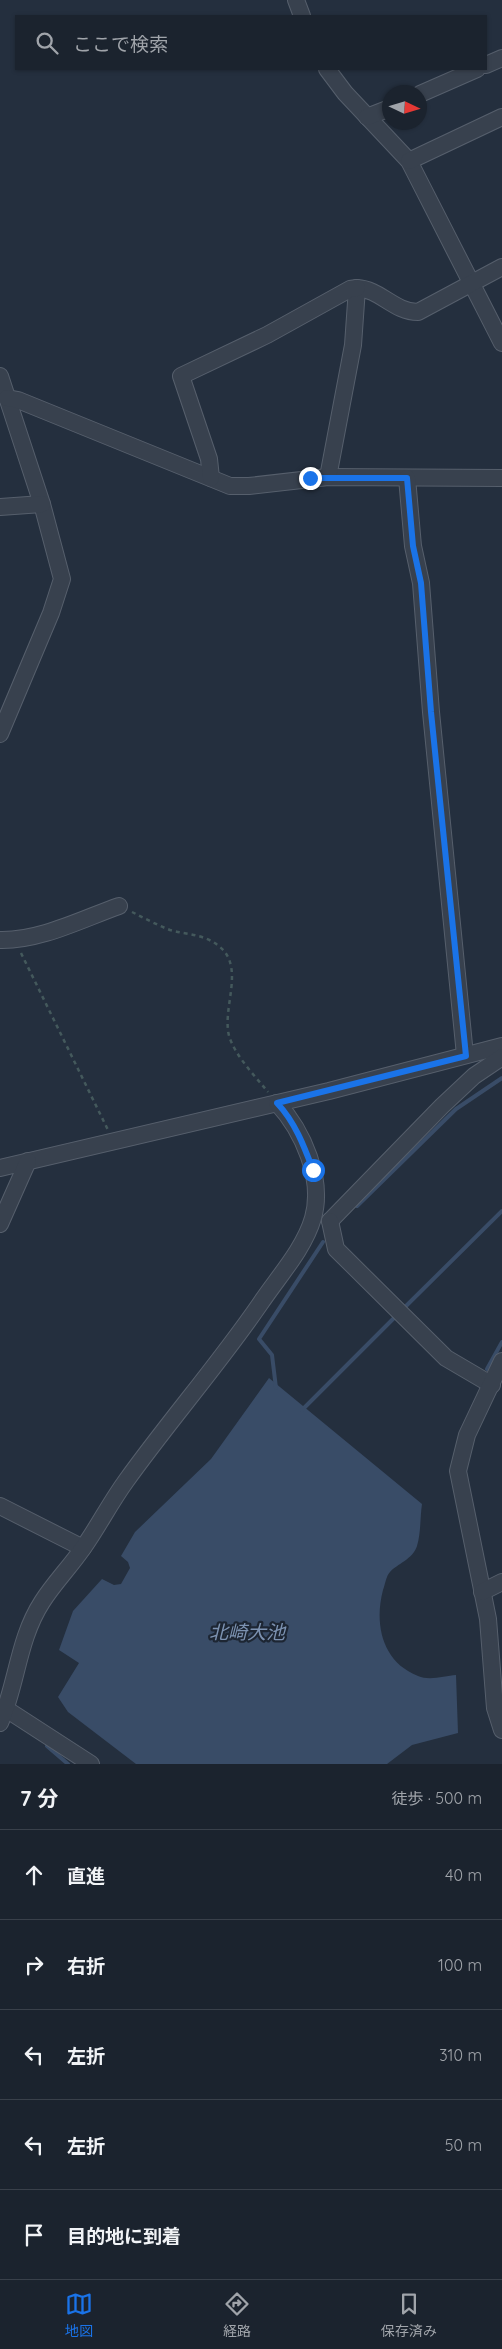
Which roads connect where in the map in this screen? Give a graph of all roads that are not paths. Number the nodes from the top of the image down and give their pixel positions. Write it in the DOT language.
graph roads {
  1 [pos="296,0"];
  2 [pos="302,15"];
  3 [pos="502,58"];
  4 [pos="487,65"];
  5 [pos="328,70"];
  6 [pos="475,70"];
  7 [pos="427,91"];
  8 [pos="382,111"];
  9 [pos="368,117"];
  10 [pos="502,117"];
  11 [pos="409,160"];
  12 [pos="502,267"];
  13 [pos="472,283"];
  14 [pos="357,288"];
  15 [pos="502,343"];
  16 [pos="0,376"];
  17 [pos="7,398"];
  18 [pos="328,477"];
  19 [pos="211,478"];
  20 [pos="407,478"];
  21 [pos="502,478"];
  22 [pos="42,504"];
  23 [pos="0,506"];
  24 [pos="0,734"];
  25 [pos="119,906"];
  26 [pos="8,941"];
  27 [pos="502,1046"];
  28 [pos="466,1056"];
  29 [pos="502,1057"];
  30 [pos="277,1103"];
  31 [pos="28,1161"];
  32 [pos="0,1168"];
  33 [pos="313,1218"];
  34 [pos="330,1221"];
  35 [pos="0,1224"];
  36 [pos="502,1362"];
  37 [pos="492,1386"];
  38 [pos="0,1506"];
  39 [pos="83,1548"];
  40 [pos="502,1582"];
  41 [pos="482,1592"];
  42 [pos="3,1716"];
  43 [pos="502,1730"];
  44 [pos="90,1764"];
  1 -- 2 [label="street"];
  3 -- 4 [label="street"];
  5 -- 9 [label="street"];
  6 -- 7 [label="street"];
  8 -- 9 [label="street"];
  9 -- 11 [label="street"];
  10 -- 11 [label="street"];
  11 -- 13 [label="street"];
  12 -- 13 [label="street"];
  13 -- 14 [label="street"];
  13 -- 15 [label="street"];
  14 -- 18 [label="street"];
  14 -- 19 [label="street"];
  16 -- 17 [label="street"];
  17 -- 19 [label="street"];
  17 -- 22 [label="street"];
  18 -- 19 [label="street"];
  18 -- 20 [label="street"];
  20 -- 21 [label="street"];
  20 -- 28 [label="street"];
  22 -- 23 [label="street"];
  22 -- 24 [label="street"];
  25 -- 26 [label="street"];
  27 -- 28 [label="street"];
  28 -- 30 [label="street"];
  29 -- 34 [label="street"];
  30 -- 31 [label="street"];
  30 -- 33 [label="street"];
  31 -- 32 [label="street"];
  31 -- 35 [label="street"];
  33 -- 34 [label="street"];
  33 -- 39 [label="street"];
  34 -- 37 [label="street"];
  36 -- 37 [label="street"];
  37 -- 41 [label="street"];
  38 -- 39 [label="street"];
  39 -- 42 [label="street"];
  40 -- 41 [label="street"];
  41 -- 43 [label="street"];
  42 -- 44 [label="street"];
}
